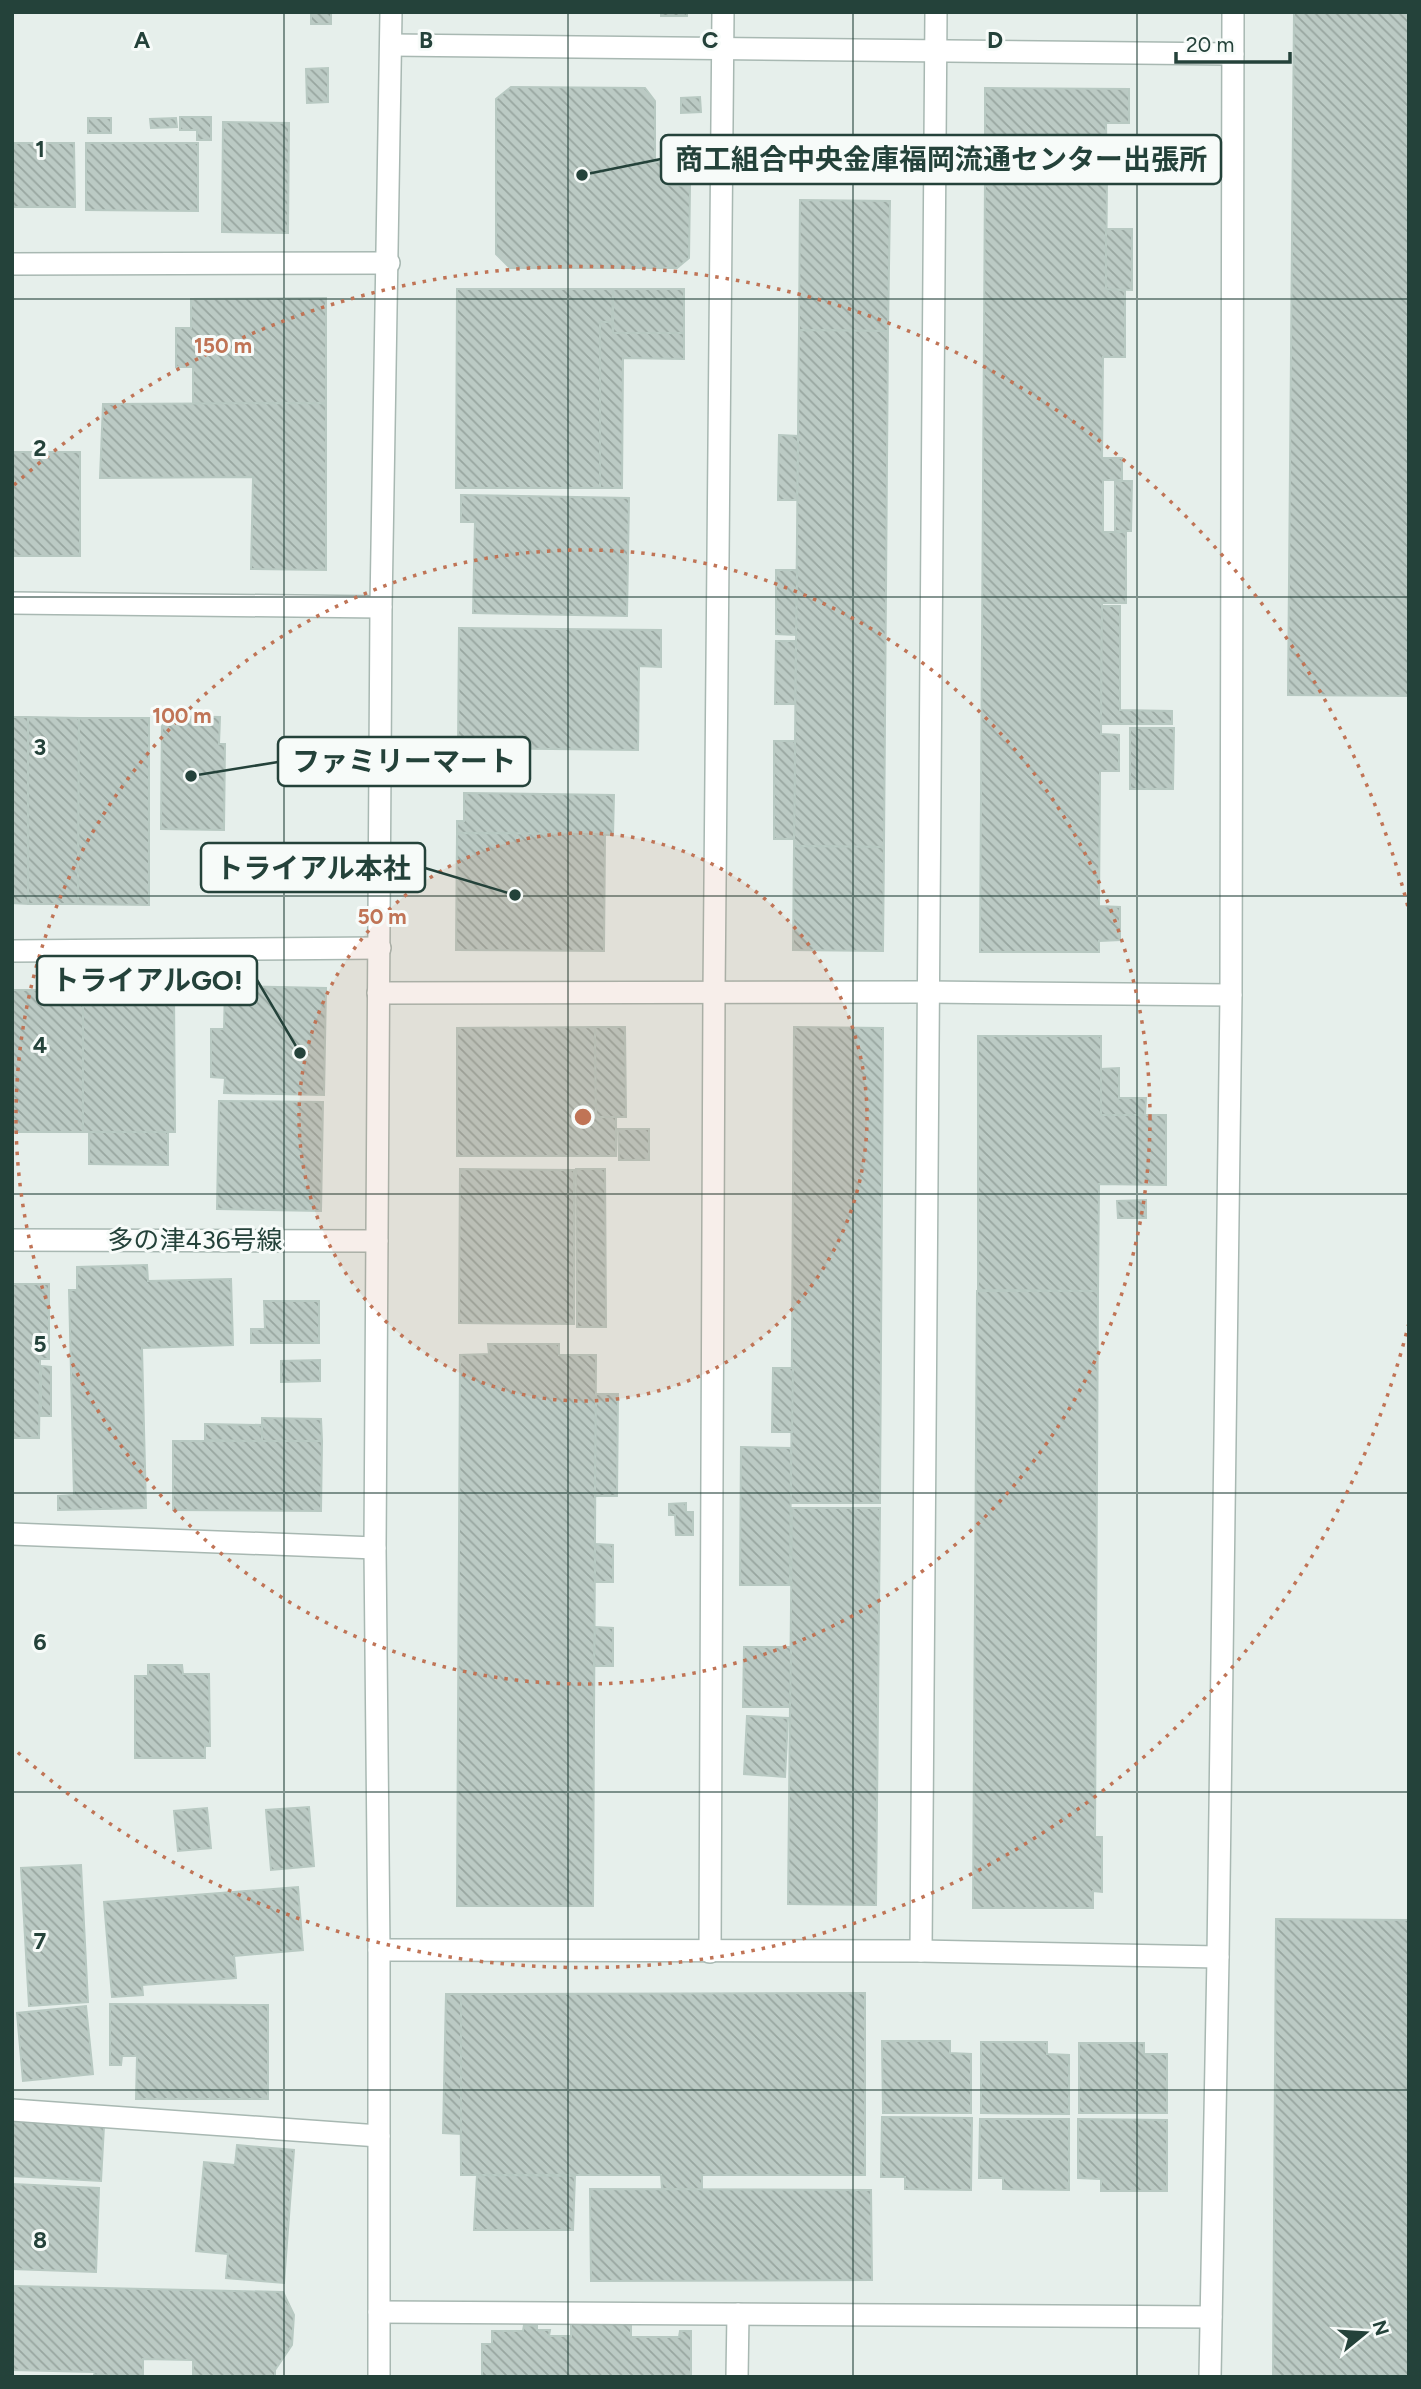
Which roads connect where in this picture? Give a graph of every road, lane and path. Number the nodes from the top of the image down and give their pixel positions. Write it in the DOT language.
graph roads {
  1 [pos="391,12"];
  2 [pos="723,12"];
  3 [pos="936,12"];
  4 [pos="1233,12"];
  5 [pos="391,46"];
  6 [pos="722,48"];
  7 [pos="935,52"];
  8 [pos="1233,54"];
  9 [pos="388,263"];
  10 [pos="12,264"];
  11 [pos="12,603"];
  12 [pos="381,607"];
  13 [pos="380,948"];
  14 [pos="12,951"];
  15 [pos="927,992"];
  16 [pos="379,993"];
  17 [pos="714,993"];
  18 [pos="1231,995"];
  19 [pos="12,1240"];
  20 [pos="377,1241"];
  21 [pos="12,1534"];
  22 [pos="375,1548"];
  23 [pos="379,1950"];
  24 [pos="921,1951"];
  25 [pos="710,1952"];
  26 [pos="1218,1957"];
  27 [pos="12,2110"];
  28 [pos="379,2136"];
  29 [pos="379,2312"];
  30 [pos="738,2314"];
  31 [pos="1211,2317"];
  32 [pos="379,2377"];
  33 [pos="737,2377"];
  34 [pos="1210,2377"];
  1 -- 5 [label="street"];
  2 -- 6 [label="street"];
  3 -- 7 [label="street"];
  4 -- 8 [label="street"];
  5 -- 6 [label="street"];
  5 -- 9 [label="street"];
  6 -- 7 [label="street"];
  6 -- 17 [label="street"];
  7 -- 8 [label="street"];
  7 -- 15 [label="street"];
  8 -- 18 [label="street"];
  9 -- 10 [label="street"];
  9 -- 12 [label="street"];
  11 -- 12 [label="street"];
  12 -- 13 [label="street"];
  13 -- 14 [label="street"];
  13 -- 16 [label="street"];
  15 -- 17 [label="street"];
  15 -- 18 [label="street"];
  15 -- 24 [label="street"];
  16 -- 17 [label="street"];
  16 -- 20 [label="street"];
  17 -- 25 [label="street"];
  18 -- 26 [label="street"];
  19 -- 20 [label="street, 多の津436号線"];
  20 -- 22 [label="street"];
  21 -- 22 [label="street"];
  22 -- 23 [label="street"];
  23 -- 25 [label="street"];
  23 -- 28 [label="street"];
  24 -- 25 [label="street"];
  24 -- 26 [label="street"];
  26 -- 31 [label="street"];
  27 -- 28 [label="street"];
  28 -- 29 [label="street"];
  29 -- 30 [label="street"];
  29 -- 32 [label="street"];
  30 -- 31 [label="street"];
  30 -- 33 [label="street"];
  31 -- 34 [label="street"];
}
